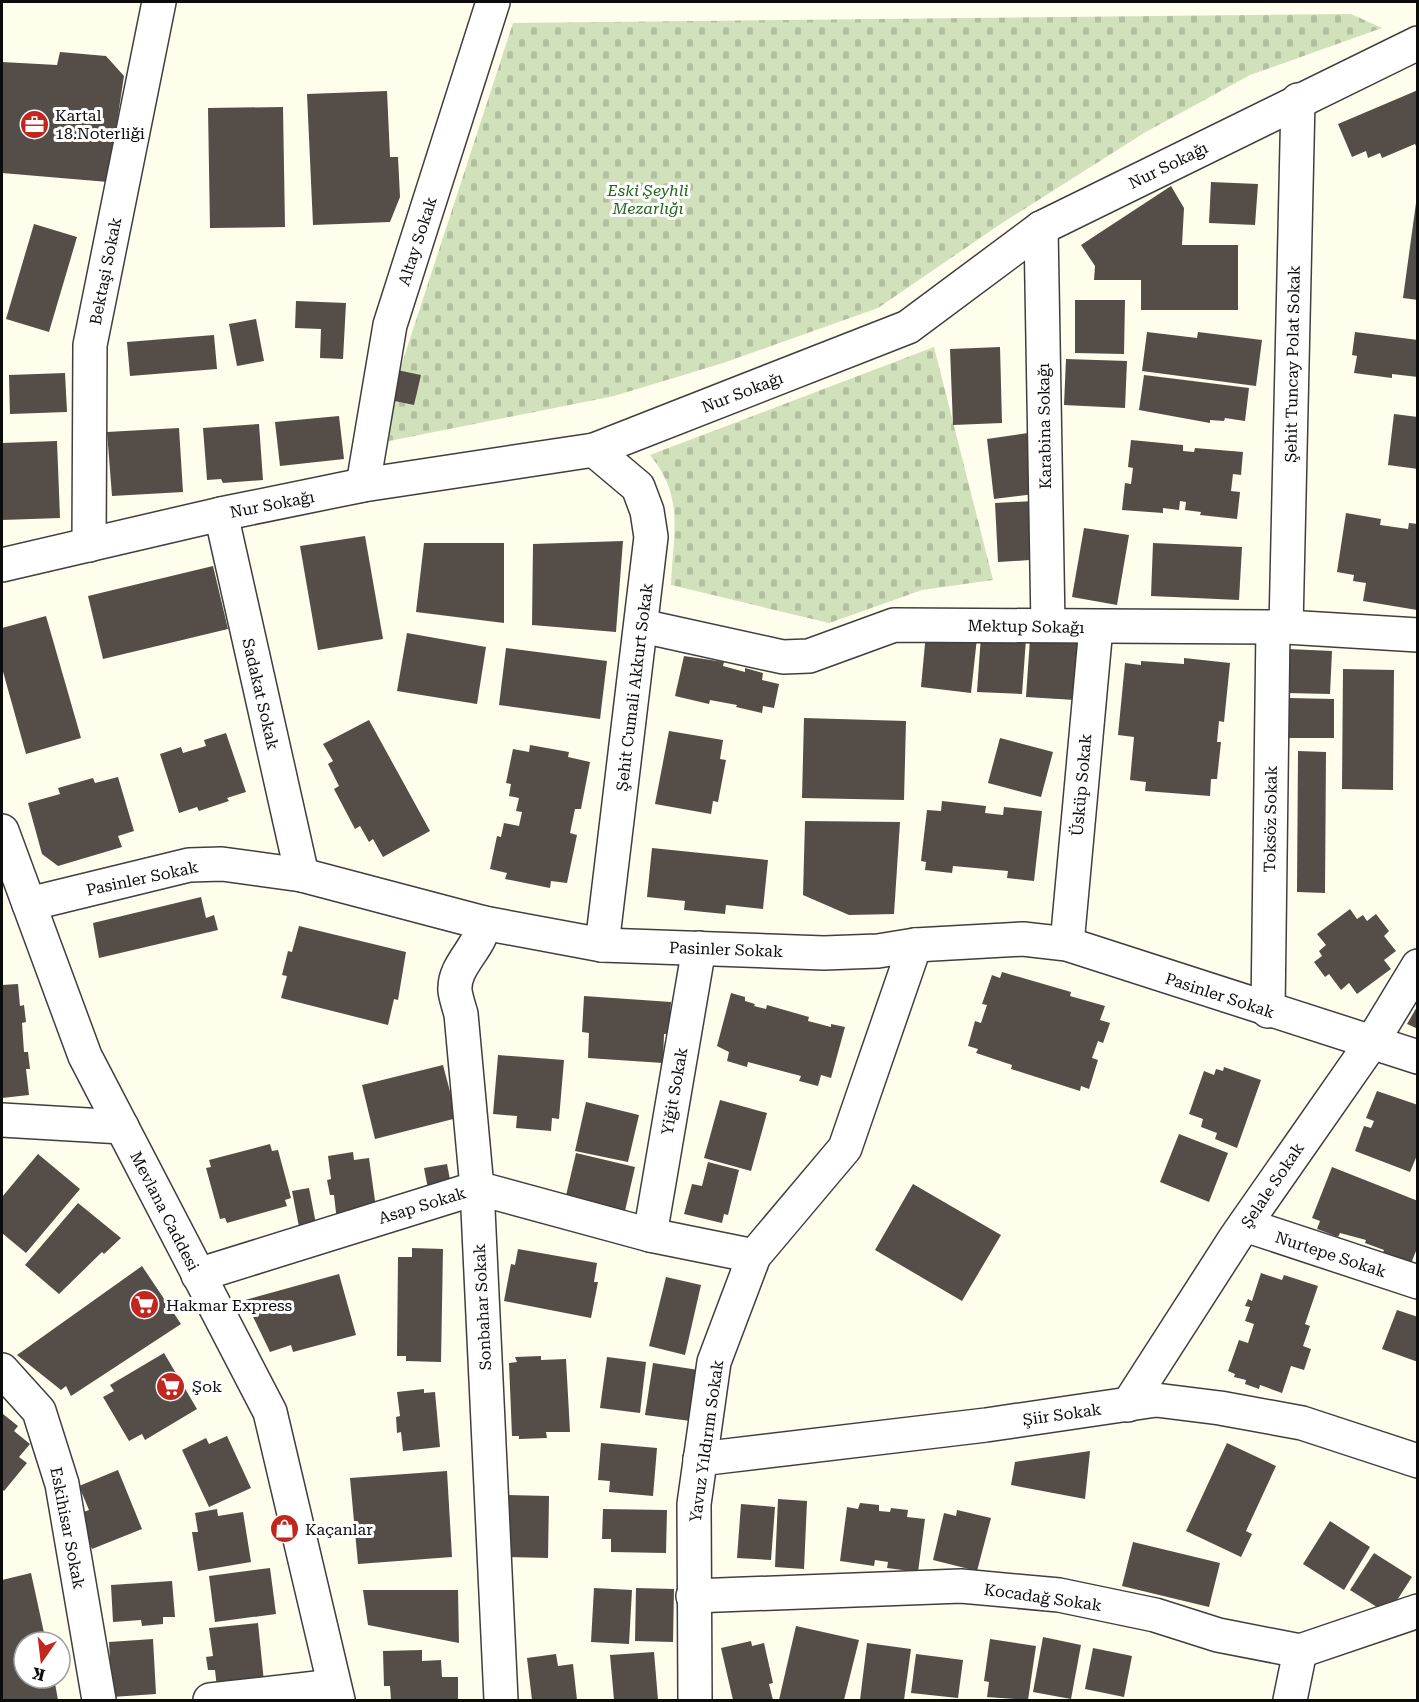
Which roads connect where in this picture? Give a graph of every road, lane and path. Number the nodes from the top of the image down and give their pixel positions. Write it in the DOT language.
graph roads {
  1 [pos="159,2"];
  2 [pos="493,2"];
  3 [pos="1418,43"];
  4 [pos="1298,100"];
  5 [pos="1041,228"];
  6 [pos="594,450"];
  7 [pos="363,485"];
  8 [pos="221,514"];
  9 [pos="89,545"];
  10 [pos="2,565"];
  11 [pos="1048,625"];
  12 [pos="642,626"];
  13 [pos="1096,627"];
  14 [pos="1280,627"];
  15 [pos="1418,635"];
  16 [pos="2,831"];
  17 [pos="302,875"];
  18 [pos="29,904"];
  19 [pos="484,923"];
  20 [pos="1067,944"];
  21 [pos="602,945"];
  22 [pos="915,945"];
  23 [pos="699,948"];
  24 [pos="1418,966"];
  25 [pos="1268,1011"];
  26 [pos="1372,1042"];
  27 [pos="1418,1057"];
  28 [pos="2,1120"];
  29 [pos="122,1127"];
  30 [pos="477,1188"];
  31 [pos="1245,1225"];
  32 [pos="650,1235"];
  33 [pos="754,1256"];
  34 [pos="198,1275"];
  35 [pos="1418,1282"];
  36 [pos="2,1370"];
  37 [pos="1128,1405"];
  38 [pos="700,1459"];
  39 [pos="1418,1461"];
  40 [pos="693,1596"];
  41 [pos="1418,1611"];
  42 [pos="1300,1651"];
  43 [pos="336,1693"];
  44 [pos="99,1701"];
  45 [pos="210,1701"];
  46 [pos="501,1701"];
  47 [pos="695,1701"];
  48 [pos="1290,1701"];
  1 -- 9 [label="street, Bektaşi Sokak"];
  2 -- 7 [label="street, Altay Sokak"];
  3 -- 4 [label="street, Nur Sokağı"];
  4 -- 5 [label="street, Nur Sokağı"];
  4 -- 14 [label="street, Şehit Tuncay Polat Sokak"];
  5 -- 6 [label="street, Nur Sokağı"];
  5 -- 11 [label="street, Karabina Sokağı"];
  6 -- 7 [label="street, Nur Sokağı"];
  6 -- 12 [label="street, Şehit Cumali Akkurt Sokak"];
  7 -- 8 [label="street, Nur Sokağı"];
  8 -- 9 [label="street, Nur Sokağı"];
  8 -- 17 [label="street, Sadakat Sokak"];
  9 -- 10 [label="street, Nur Sokağı"];
  11 -- 12 [label="street, Mektup Sokağı"];
  11 -- 13 [label="street, Mektup Sokağı"];
  12 -- 21 [label="street, Şehit Cumali Akkurt Sokak"];
  13 -- 14 [label="street, Mektup Sokağı"];
  13 -- 20 [label="street, Üsküp Sokak"];
  14 -- 15 [label="street, Mektup Sokağı"];
  14 -- 25 [label="street, Toksöz Sokak"];
  16 -- 18 [label="street, Mevlana Caddesi"];
  17 -- 18 [label="street, Pasinler Sokak"];
  17 -- 19 [label="street, Pasinler Sokak"];
  18 -- 29 [label="street, Mevlana Caddesi"];
  19 -- 21 [label="street, Pasinler Sokak"];
  19 -- 30 [label="street, Sonbahar Sokak"];
  20 -- 22 [label="street, Pasinler Sokak"];
  20 -- 25 [label="street, Pasinler Sokak"];
  21 -- 23 [label="street, Pasinler Sokak"];
  22 -- 23 [label="street, Pasinler Sokak"];
  22 -- 33 [label="street, Yavuz Yıldırım Sokak"];
  23 -- 32 [label="street, Yiğit Sokak"];
  24 -- 26 [label="street, Şelale Sokak"];
  25 -- 26 [label="street, Pasinler Sokak"];
  26 -- 27 [label="street, Pasinler Sokak"];
  26 -- 31 [label="street, Şelale Sokak"];
  28 -- 29 [label="street"];
  29 -- 34 [label="street, Mevlana Caddesi"];
  30 -- 32 [label="street, Asap Sokak"];
  30 -- 34 [label="street, Asap Sokak"];
  30 -- 46 [label="street, Sonbahar Sokak"];
  31 -- 35 [label="street, Nurtepe Sokak"];
  31 -- 37 [label="street, Şelale Sokak"];
  32 -- 33 [label="street, Asap Sokak"];
  33 -- 38 [label="street, Yavuz Yıldırım Sokak"];
  34 -- 43 [label="street, Mevlana Caddesi"];
  36 -- 44 [label="street, Eskihisar Sokak"];
  37 -- 38 [label="street, Şiir Sokak"];
  37 -- 39 [label="street, Şiir Sokak"];
  38 -- 40 [label="street, Yavuz Yıldırım Sokak"];
  40 -- 42 [label="street, Kocadağ Sokak"];
  40 -- 47 [label="street, Yavuz Yıldırım Sokak"];
  41 -- 42 [label="street, Kocadağ Sokak"];
  42 -- 48 [label="street"];
  43 -- 45 [label="street"];
}
